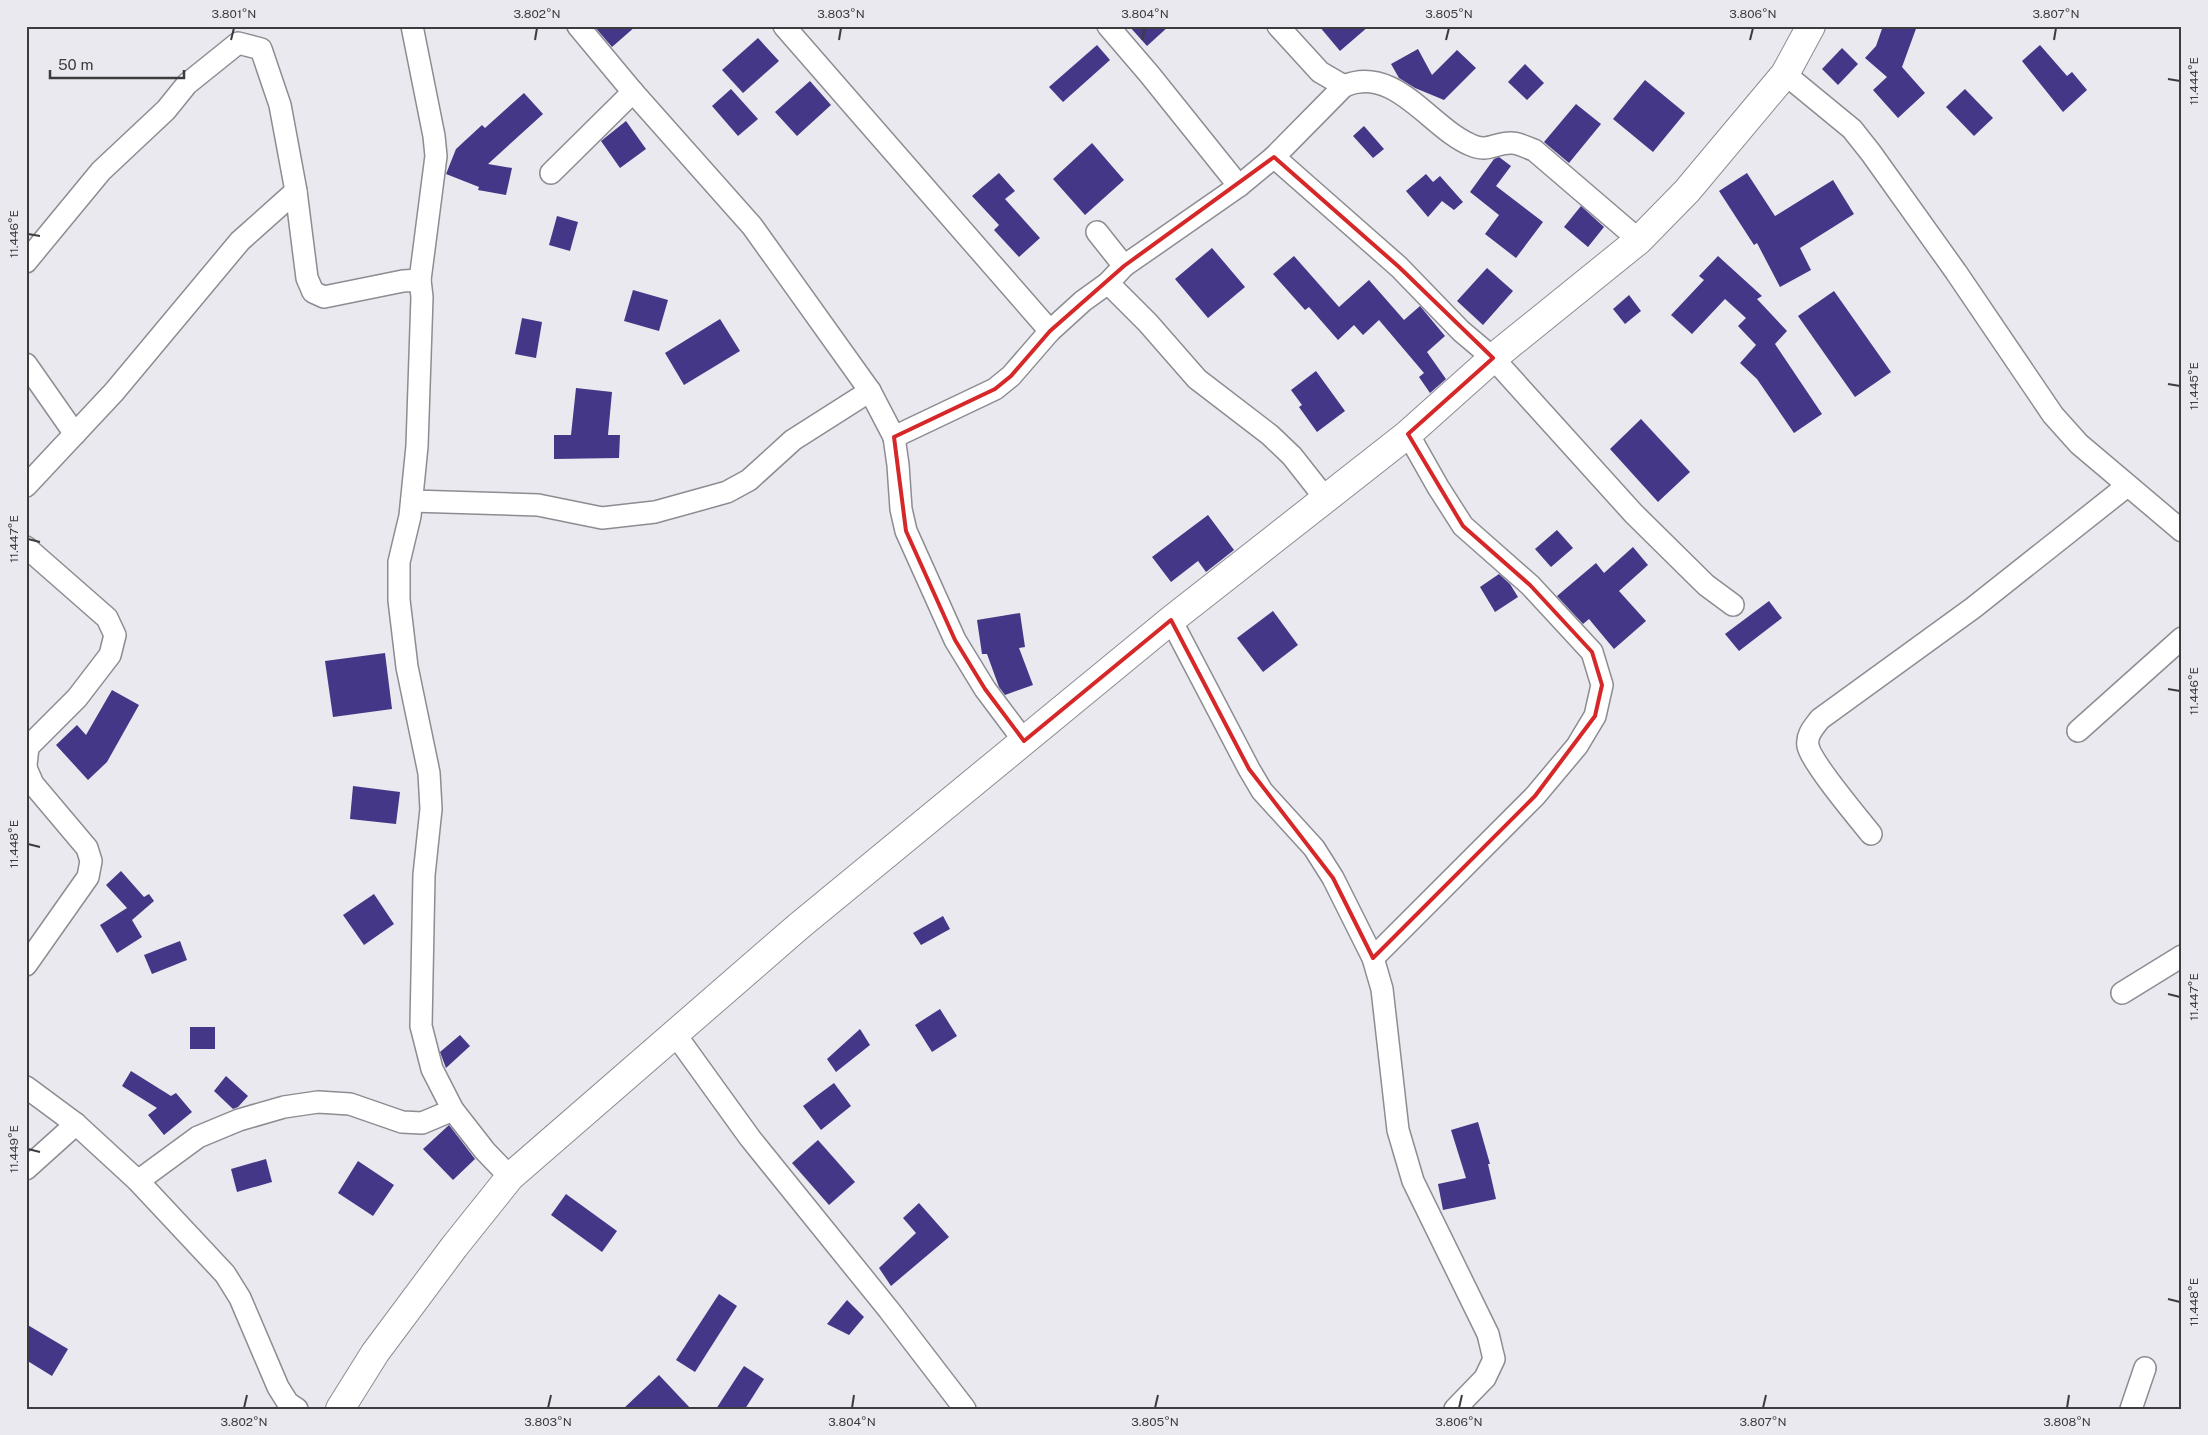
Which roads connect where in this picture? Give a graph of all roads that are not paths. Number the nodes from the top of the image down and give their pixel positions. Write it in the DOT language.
graph roads {
  1 [pos="412,26"];
  2 [pos="578,26"];
  3 [pos="784,26"];
  4 [pos="1108,26"];
  5 [pos="1278,26"];
  6 [pos="1811,26"];
  7 [pos="1785,74"];
  8 [pos="1344,86"];
  9 [pos="633,92"];
  10 [pos="1274,157"];
  11 [pos="551,173"];
  12 [pos="1239,186"];
  13 [pos="296,191"];
  14 [pos="1097,232"];
  15 [pos="1639,240"];
  16 [pos="26,262"];
  17 [pos="1124,266"];
  18 [pos="420,280"];
  19 [pos="1108,283"];
  20 [pos="1050,331"];
  21 [pos="1493,358"];
  22 [pos="26,364"];
  23 [pos="870,391"];
  24 [pos="75,434"];
  25 [pos="1408,434"];
  26 [pos="894,437"];
  27 [pos="26,486"];
  28 [pos="2127,486"];
  29 [pos="1325,498"];
  30 [pos="412,501"];
  31 [pos="2182,531"];
  32 [pos="26,547"];
  33 [pos="1733,604"];
  34 [pos="1171,620"];
  35 [pos="2182,638"];
  36 [pos="2078,731"];
  37 [pos="1024,741"];
  38 [pos="26,767"];
  39 [pos="1872,834"];
  40 [pos="2182,956"];
  41 [pos="1373,958"];
  42 [pos="26,965"];
  43 [pos="2122,993"];
  44 [pos="675,1034"];
  45 [pos="26,1087"];
  46 [pos="454,1110"];
  47 [pos="76,1124"];
  48 [pos="26,1169"];
  49 [pos="510,1177"];
  50 [pos="138,1181"];
  51 [pos="2145,1368"];
  52 [pos="297,1409"];
  53 [pos="340,1409"];
  54 [pos="965,1409"];
  55 [pos="1454,1409"];
  56 [pos="2131,1409"];
  1 -- 18 [label="street"];
  2 -- 9 [label="street"];
  3 -- 20 [label="street"];
  4 -- 12 [label="street"];
  5 -- 8 [label="street"];
  6 -- 7 [label="street"];
  7 -- 15 [label="street"];
  7 -- 28 [label="street"];
  8 -- 10 [label="street"];
  8 -- 15 [label="street"];
  9 -- 11 [label="street"];
  9 -- 23 [label="street"];
  10 -- 12 [label="street"];
  10 -- 21 [label="street"];
  12 -- 17 [label="street"];
  13 -- 16 [label="street"];
  13 -- 18 [label="street"];
  13 -- 24 [label="street"];
  14 -- 17 [label="street"];
  15 -- 21 [label="street"];
  17 -- 19 [label="street"];
  18 -- 30 [label="street"];
  19 -- 20 [label="street"];
  19 -- 29 [label="street"];
  20 -- 26 [label="street"];
  21 -- 25 [label="street"];
  21 -- 33 [label="street"];
  22 -- 24 [label="street"];
  23 -- 26 [label="street"];
  23 -- 30 [label="street"];
  24 -- 27 [label="street"];
  25 -- 29 [label="street"];
  25 -- 41 [label="street"];
  26 -- 37 [label="street"];
  28 -- 31 [label="street"];
  28 -- 39 [label="street"];
  29 -- 34 [label="street"];
  30 -- 46 [label="street"];
  32 -- 38 [label="street"];
  34 -- 37 [label="street"];
  34 -- 41 [label="street"];
  35 -- 36 [label="street"];
  37 -- 44 [label="street"];
  38 -- 42 [label="street"];
  40 -- 43 [label="street"];
  41 -- 55 [label="street"];
  44 -- 49 [label="street"];
  44 -- 54 [label="street"];
  45 -- 47 [label="street"];
  46 -- 49 [label="street"];
  46 -- 50 [label="street"];
  47 -- 48 [label="street"];
  47 -- 50 [label="street"];
  49 -- 53 [label="street"];
  50 -- 52 [label="street"];
  51 -- 56 [label="street"];
}
